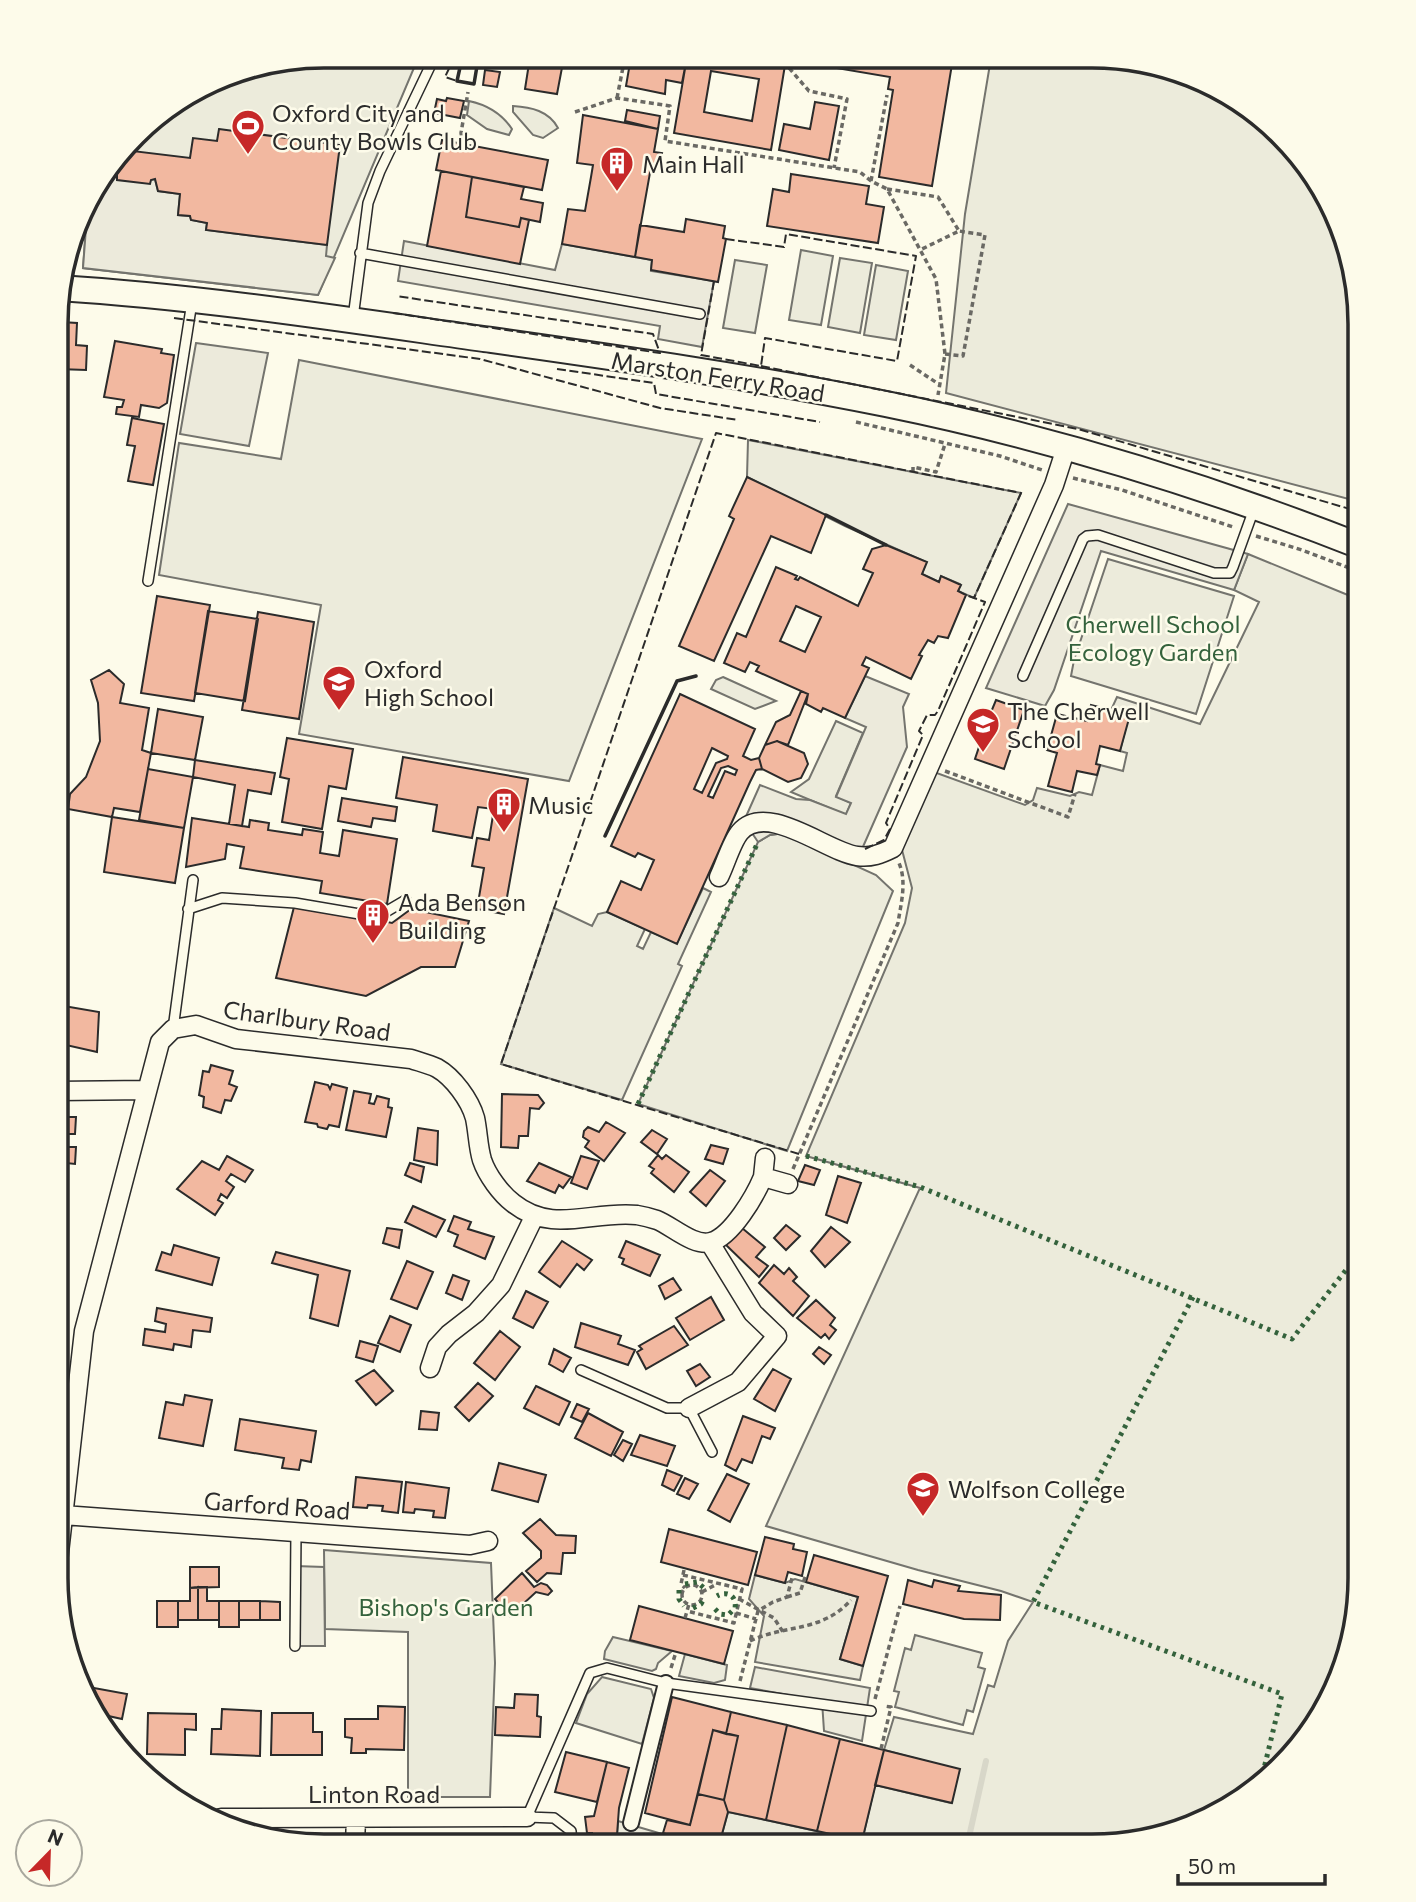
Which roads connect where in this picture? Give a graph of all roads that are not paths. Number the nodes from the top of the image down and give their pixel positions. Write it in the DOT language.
graph roads {
  1 [pos="429,68"];
  2 [pos="360,253"];
  3 [pos="70,289"];
  4 [pos="192,300"];
  5 [pos="700,314"];
  6 [pos="353,320"];
  7 [pos="1066,448"];
  8 [pos="1255,507"];
  9 [pos="1348,542"];
  10 [pos="148,581"];
  11 [pos="1023,676"];
  12 [pos="719,877"];
  13 [pos="192,880"];
  14 [pos="406,900"];
  15 [pos="188,909"];
  16 [pos="173,1029"];
  17 [pos="147,1090"];
  18 [pos="68,1091"];
  19 [pos="765,1158"];
  20 [pos="763,1177"];
  21 [pos="788,1184"];
  22 [pos="534,1217"];
  23 [pos="710,1243"];
  24 [pos="430,1368"];
  25 [pos="581,1370"];
  26 [pos="689,1408"];
  27 [pos="712,1452"];
  28 [pos="68,1471"];
  29 [pos="68,1515"];
  30 [pos="296,1530"];
  31 [pos="488,1541"];
  32 [pos="295,1646"];
  33 [pos="666,1684"];
  34 [pos="871,1711"];
  35 [pos="527,1817"];
  36 [pos="237,1818"];
  37 [pos="356,1818"];
  38 [pos="631,1823"];
  39 [pos="355,1834"];
  40 [pos="571,1834"];
  1 -- 2 [label="lane"];
  2 -- 5 [label="lane"];
  2 -- 6 [label="lane"];
  3 -- 4 [label="main road, Marston Ferry Road"];
  4 -- 6 [label="main road, Marston Ferry Road"];
  4 -- 10 [label="lane"];
  6 -- 7 [label="main road, Marston Ferry Road"];
  7 -- 8 [label="main road, Marston Ferry Road"];
  7 -- 12 [label="street"];
  8 -- 9 [label="main road, Marston Ferry Road"];
  8 -- 11 [label="lane"];
  13 -- 15 [label="lane"];
  14 -- 15 [label="lane"];
  15 -- 16 [label="lane"];
  16 -- 17 [label="street"];
  16 -- 22 [label="street, Charlbury Road"];
  17 -- 18 [label="street"];
  17 -- 28 [label="street"];
  19 -- 20 [label="street"];
  20 -- 21 [label="street"];
  20 -- 23 [label="street"];
  22 -- 23 [label="street"];
  22 -- 24 [label="street"];
  23 -- 26 [label="street"];
  25 -- 26 [label="lane"];
  26 -- 27 [label="lane"];
  29 -- 30 [label="street, Garford Road"];
  30 -- 31 [label="street, Garford Road"];
  30 -- 32 [label="lane"];
  33 -- 34 [label="lane"];
  33 -- 35 [label="lane"];
  33 -- 38 [label="street"];
  35 -- 37 [label="street, Linton Road"];
  35 -- 40 [label="lane"];
  36 -- 37 [label="street, Linton Road"];
  37 -- 39 [label="street"];
}
